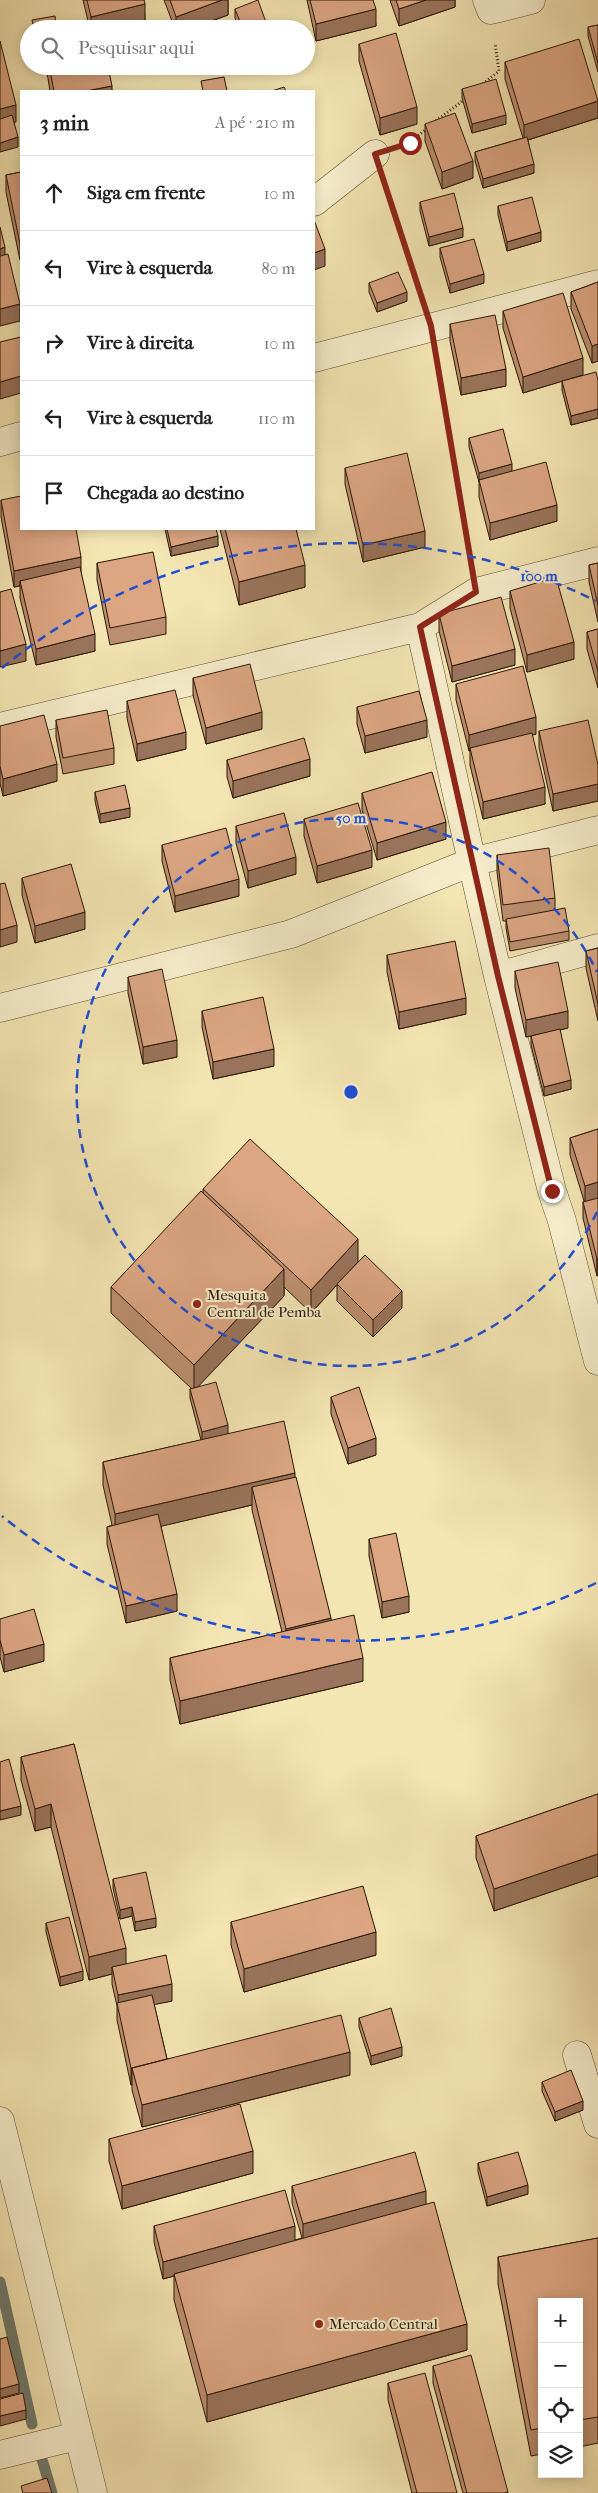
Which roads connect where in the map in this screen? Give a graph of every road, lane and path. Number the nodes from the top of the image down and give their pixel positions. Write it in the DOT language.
graph roads {
  1 [pos="531,0"];
  2 [pos="489,5"];
  3 [pos="476,89"];
  4 [pos="469,95"];
  5 [pos="375,154"];
  6 [pos="315,201"];
  7 [pos="598,284"];
  8 [pos="431,326"];
  9 [pos="315,358"];
  10 [pos="20,436"];
  11 [pos="0,442"];
  12 [pos="598,561"];
  13 [pos="476,592"];
  14 [pos="420,627"];
  15 [pos="0,727"];
  16 [pos="598,830"];
  17 [pos="472,862"];
  18 [pos="598,948"];
  19 [pos="498,976"];
  20 [pos="0,1008"];
  21 [pos="589,1214"];
  22 [pos="562,1221"];
  23 [pos="598,1361"];
  24 [pos="577,2055"];
  25 [pos="598,2124"];
  26 [pos="1,2129"];
  27 [pos="77,2436"];
  28 [pos="0,2455"];
  29 [pos="93,2493"];
  1 -- 2 [label="street"];
  2 -- 3 [label="path"];
  4 -- 5 [label="path"];
  5 -- 6 [label="street"];
  5 -- 8 [label="path"];
  7 -- 8 [label="street"];
  8 -- 9 [label="street"];
  8 -- 13 [label="path"];
  10 -- 11 [label="street"];
  12 -- 13 [label="street"];
  13 -- 14 [label="street"];
  14 -- 15 [label="street"];
  14 -- 17 [label="street"];
  16 -- 17 [label="street"];
  17 -- 19 [label="street"];
  17 -- 20 [label="street"];
  18 -- 19 [label="street"];
  19 -- 22 [label="street"];
  21 -- 22 [label="street"];
  22 -- 23 [label="street"];
  24 -- 25 [label="street"];
  26 -- 27 [label="street"];
  27 -- 28 [label="street"];
  27 -- 29 [label="street"];
}
